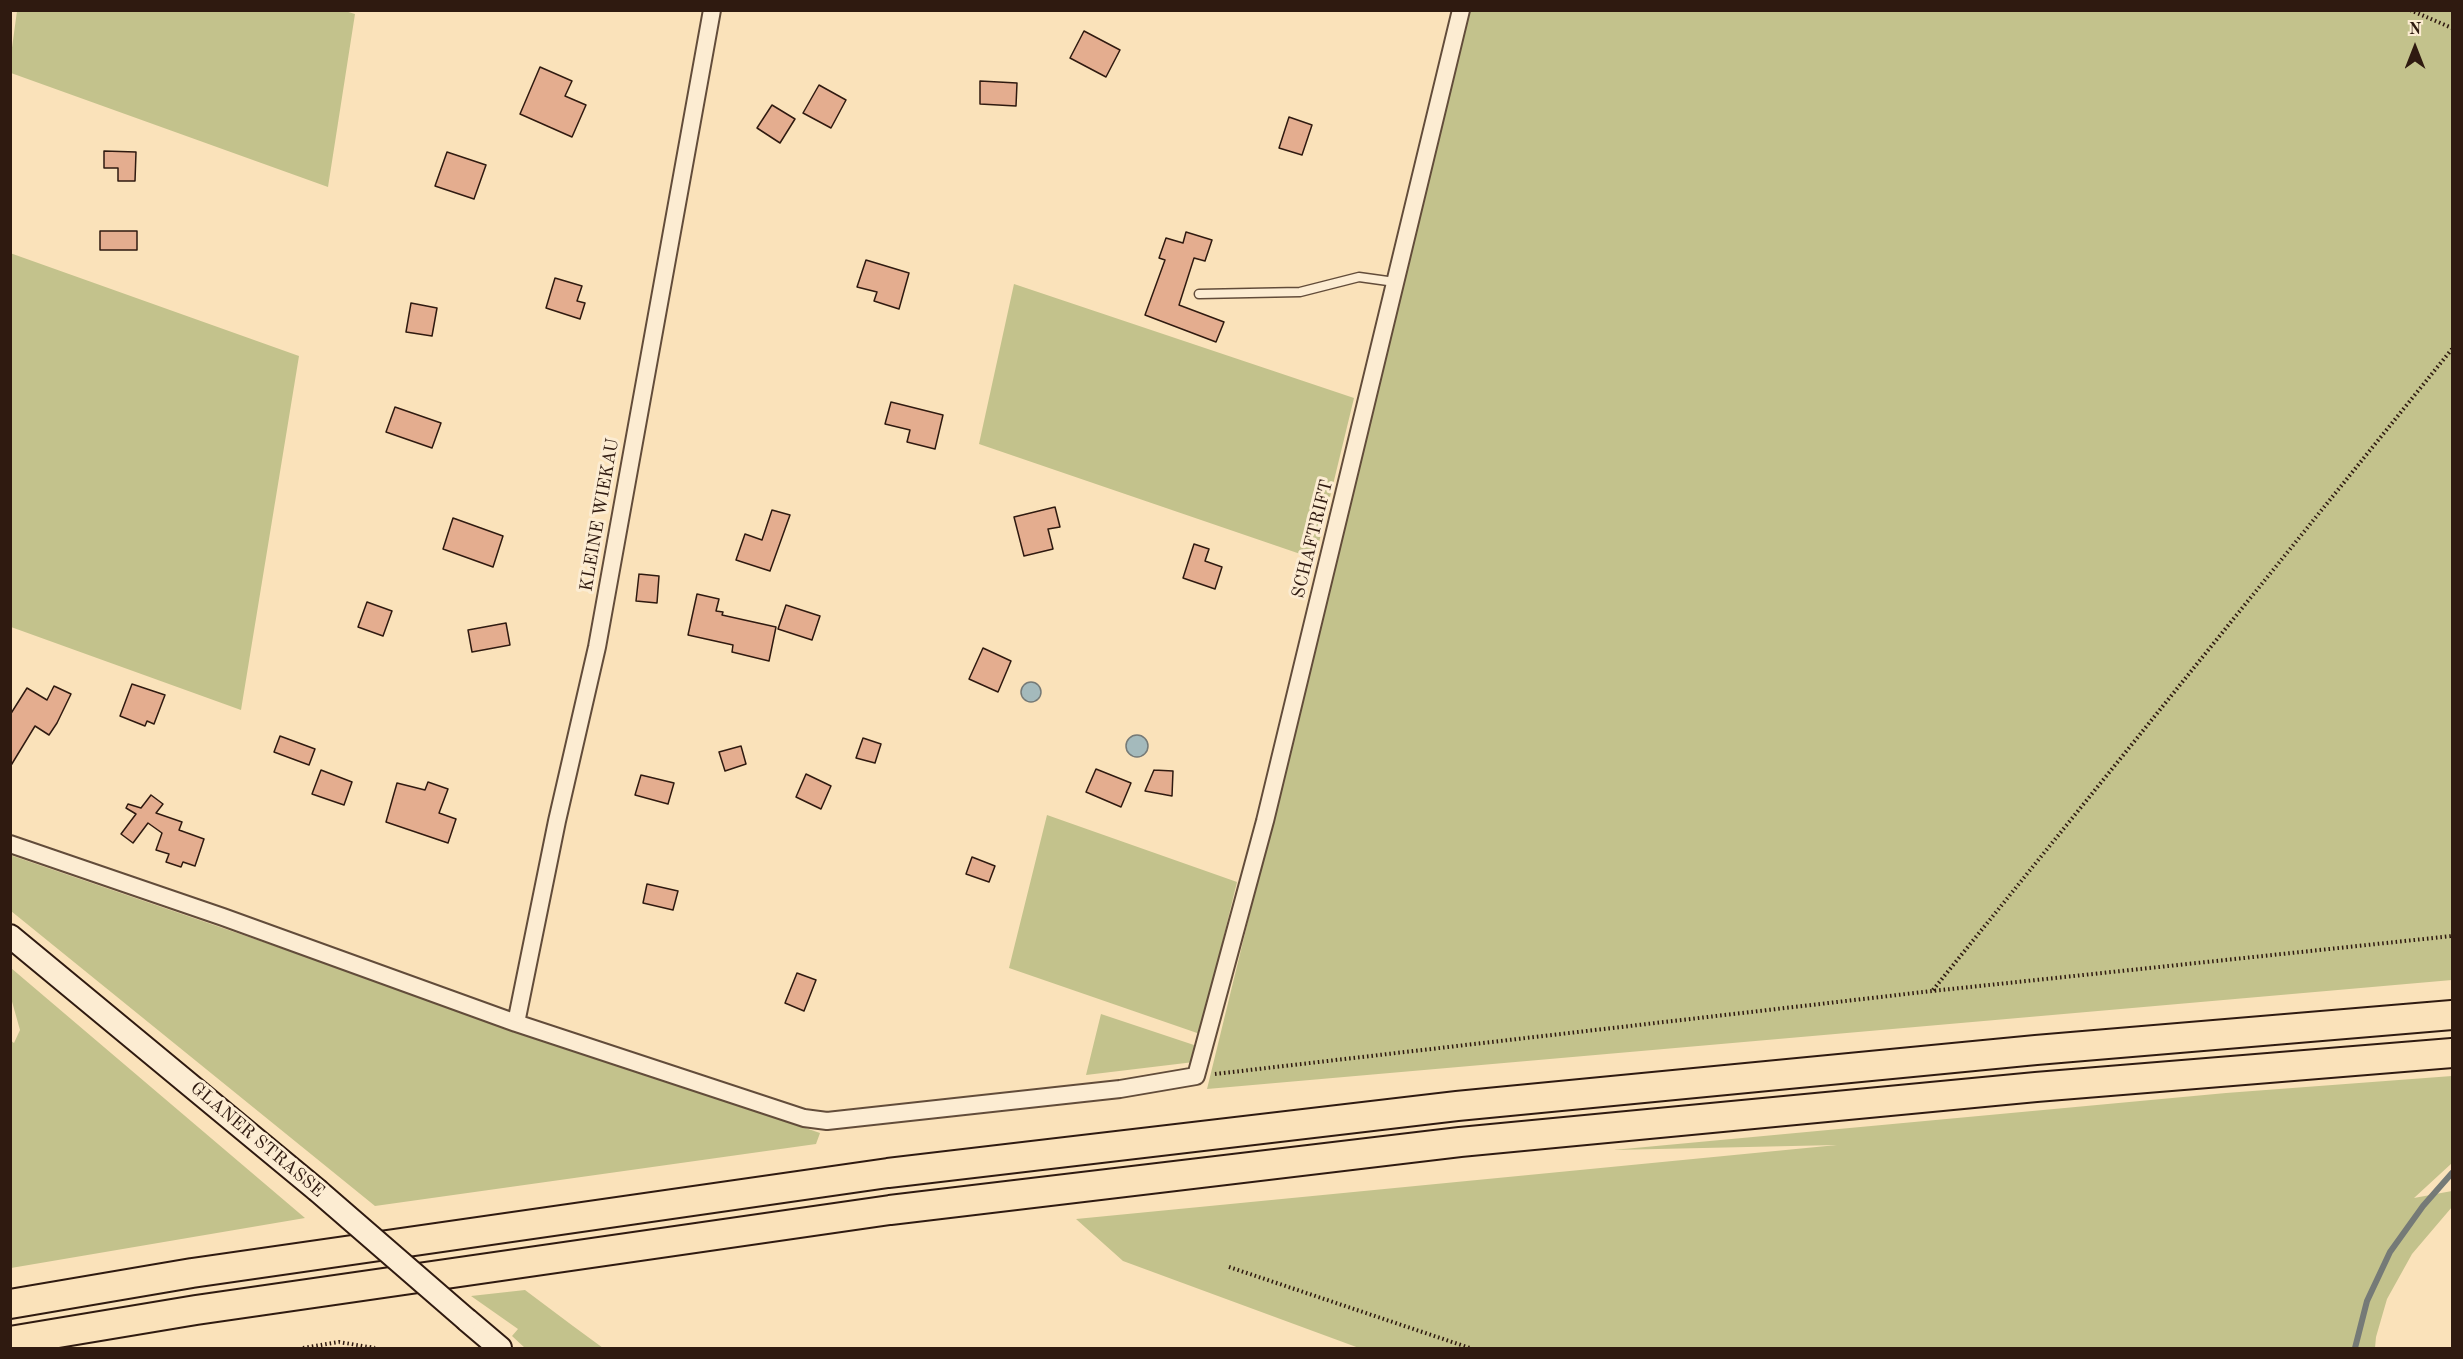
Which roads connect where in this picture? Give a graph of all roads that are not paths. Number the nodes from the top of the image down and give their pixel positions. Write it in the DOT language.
graph roads {
  1 [pos="712,10"];
  2 [pos="1461,10"];
  3 [pos="1395,282"];
  4 [pos="1199,294"];
  5 [pos="10,844"];
  6 [pos="10,936"];
  7 [pos="2452,1015"];
  8 [pos="516,1023"];
  9 [pos="2452,1053"];
  10 [pos="10,1304"];
  11 [pos="10,1341"];
  12 [pos="500,1348"];
  1 -- 8 [label="street, KLEINE WIEKAU"];
  2 -- 3 [label="street, SCHAFTRIFT"];
  3 -- 4 [label="lane"];
  3 -- 8 [label="street, SCHAFTRIFT"];
  5 -- 8 [label="street"];
  6 -- 12 [label="street, GLANER STRASSE, bridge"];
  7 -- 10 [label="highway"];
  9 -- 11 [label="highway"];
}
